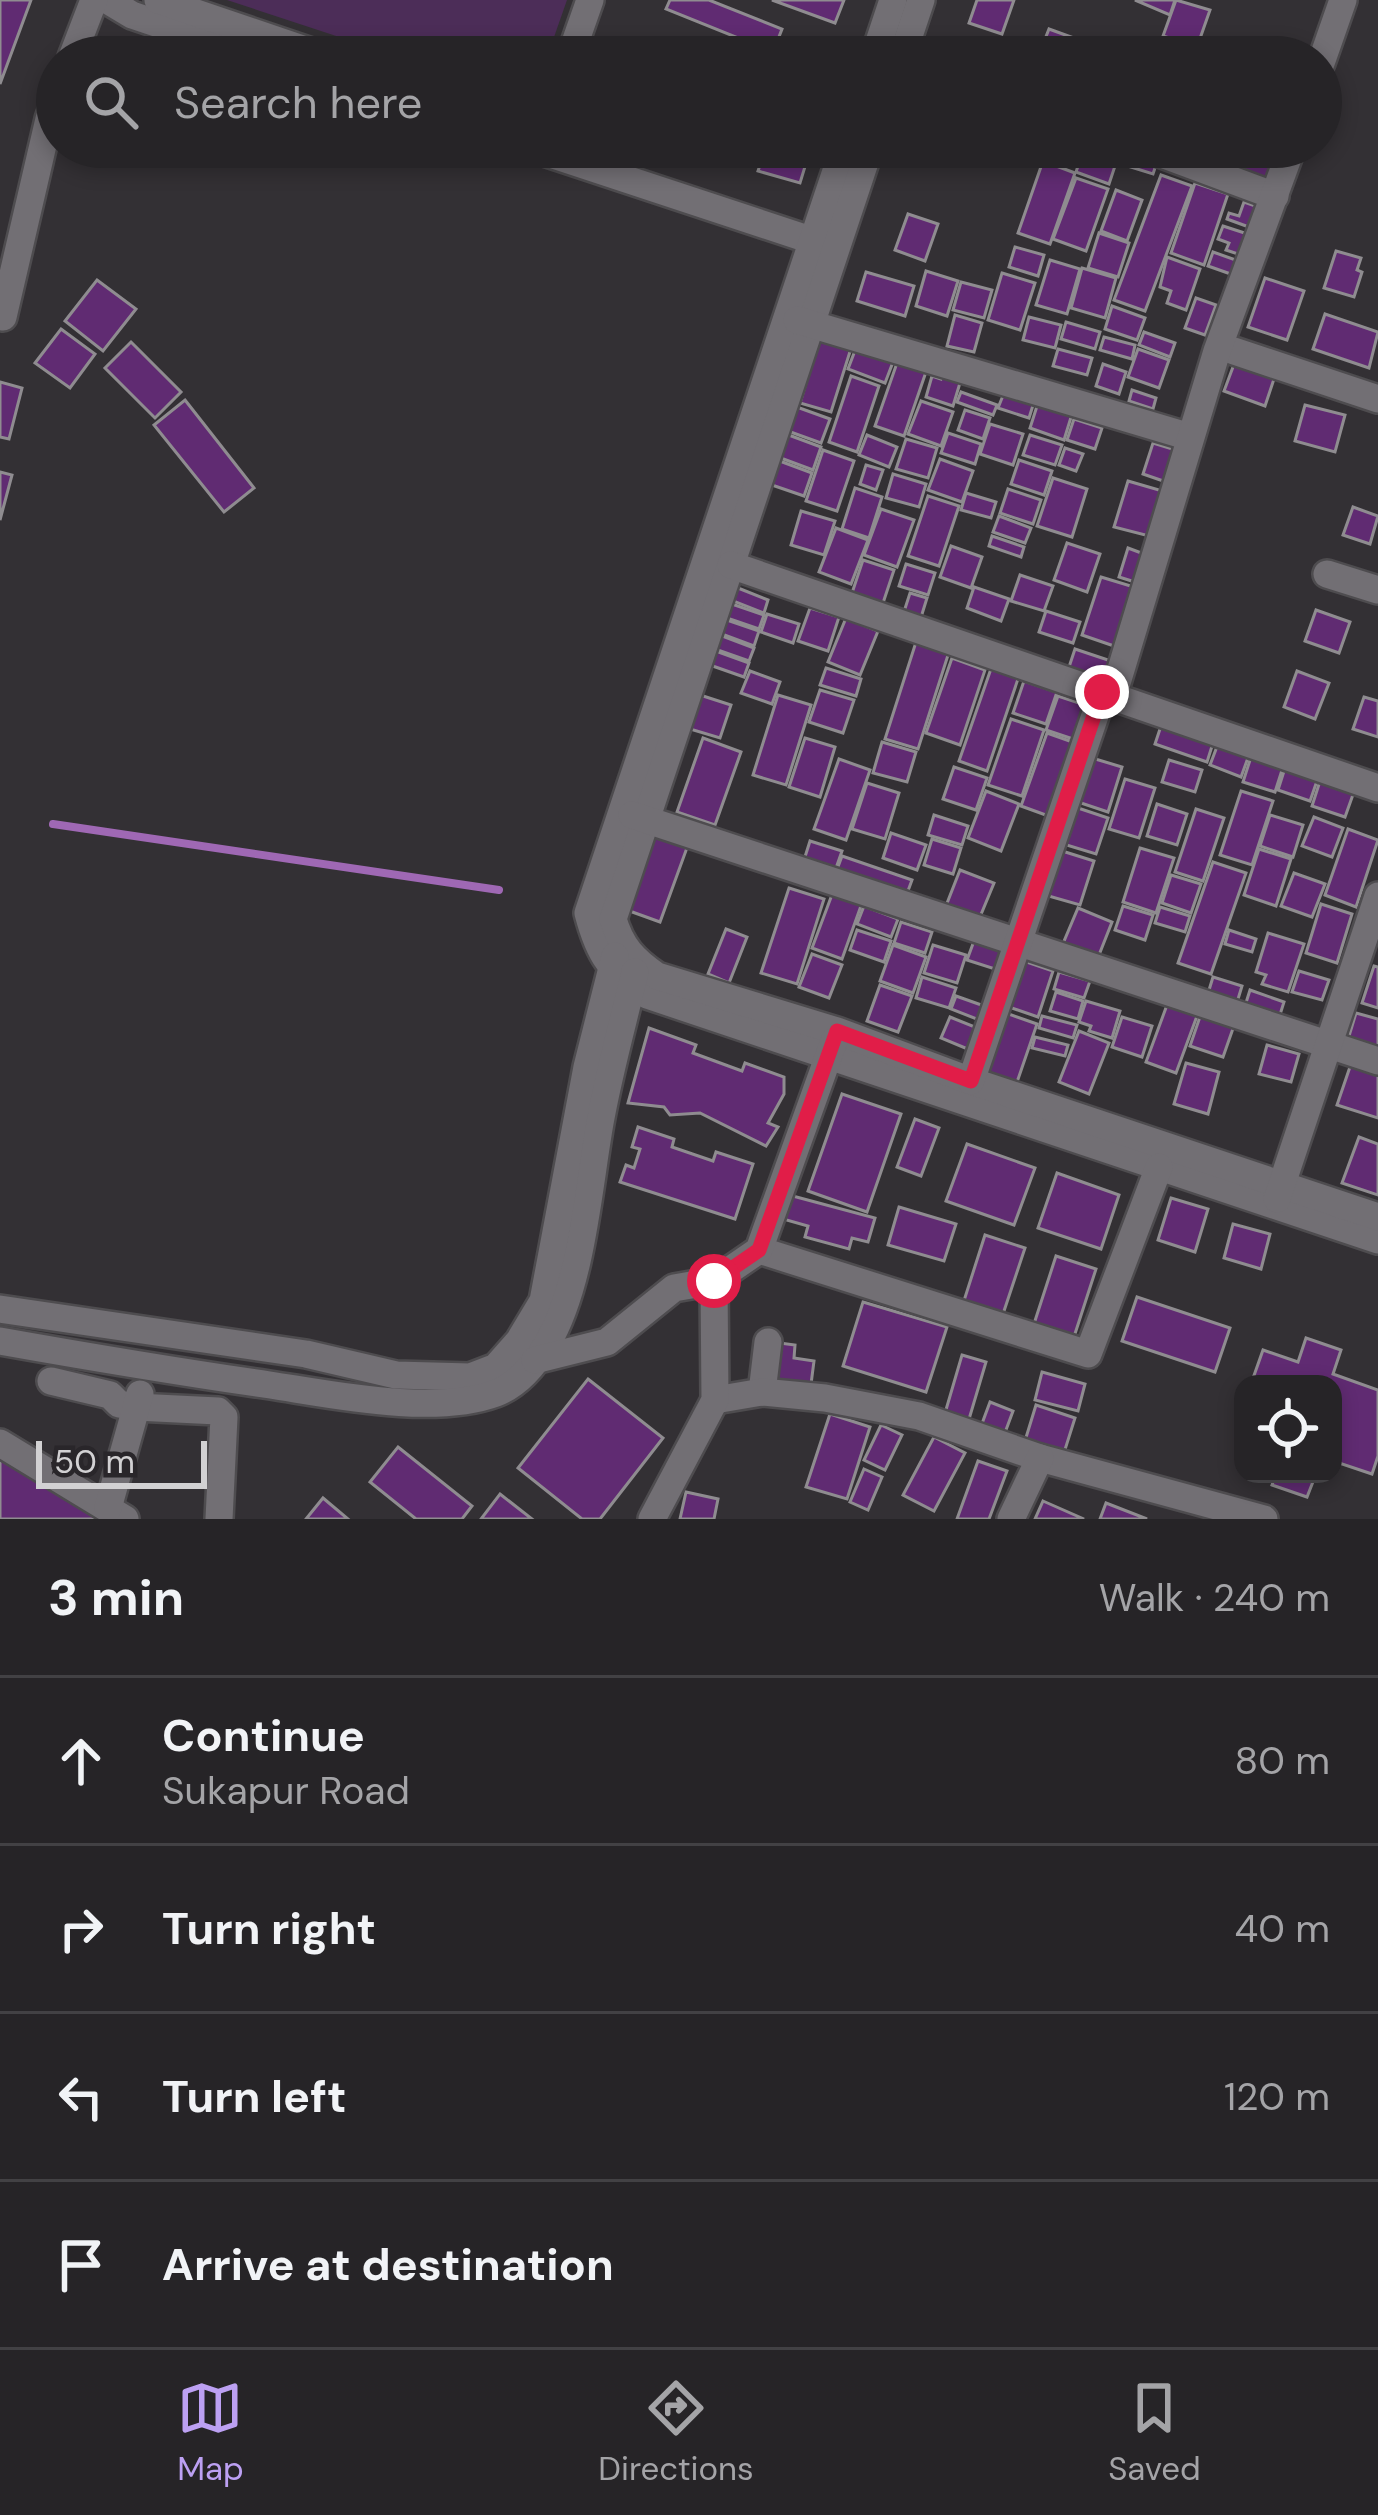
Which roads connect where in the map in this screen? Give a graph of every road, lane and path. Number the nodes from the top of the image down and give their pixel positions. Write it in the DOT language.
graph roads {
  1 [pos="94,0"];
  2 [pos="107,0"];
  3 [pos="158,0"];
  4 [pos="590,0"];
  5 [pos="893,0"];
  6 [pos="921,0"];
  7 [pos="1342,0"];
  8 [pos="80,36"];
  9 [pos="194,36"];
  10 [pos="264,36"];
  11 [pos="577,36"];
  12 [pos="890,36"];
  13 [pos="899,36"];
  14 [pos="1330,36"];
  15 [pos="38,168"];
  16 [pos="599,168"];
  17 [pos="646,168"];
  18 [pos="840,168"];
  19 [pos="861,168"];
  20 [pos="1200,168"];
  21 [pos="1285,168"];
  22 [pos="1275,196"];
  23 [pos="827,236"];
  24 [pos="3,317"];
  25 [pos="799,320"];
  26 [pos="1234,351"];
  27 [pos="1378,399"];
  28 [pos="1190,436"];
  29 [pos="731,565"];
  30 [pos="1327,574"];
  31 [pos="1378,590"];
  32 [pos="1108,694"];
  33 [pos="1378,788"];
  34 [pos="634,815"];
  35 [pos="1378,896"];
  36 [pos="1018,941"];
  37 [pos="1370,949"];
  38 [pos="625,964"];
  39 [pos="833,1044"];
  40 [pos="1328,1046"];
  41 [pos="1378,1061"];
  42 [pos="971,1081"];
  43 [pos="1159,1167"];
  44 [pos="1279,1195"];
  45 [pos="1378,1217"];
  46 [pos="1378,1240"];
  47 [pos="759,1250"];
  48 [pos="714,1281"];
  49 [pos="0,1309"];
  50 [pos="159,1333"];
  51 [pos="0,1341"];
  52 [pos="768,1342"];
  53 [pos="535,1360"];
  54 [pos="149,1368"];
  55 [pos="51,1381"];
  56 [pos="762,1392"];
  57 [pos="715,1400"];
  58 [pos="136,1407"];
  59 [pos="0,1443"];
  60 [pos="1040,1458"];
  61 [pos="1167,1507"];
  62 [pos="116,1513"];
  63 [pos="219,1519"];
  64 [pos="652,1519"];
  65 [pos="1011,1519"];
  66 [pos="1264,1519"];
  1 -- 8 [label="street"];
  2 -- 9 [label="street"];
  3 -- 10 [label="street"];
  4 -- 11 [label="street"];
  5 -- 12 [label="street"];
  6 -- 13 [label="street"];
  7 -- 14 [label="street"];
  15 -- 24 [label="street"];
  16 -- 23 [label="street"];
  17 -- 23 [label="street"];
  18 -- 23 [label="street"];
  19 -- 23 [label="street"];
  20 -- 22 [label="street"];
  21 -- 22 [label="street"];
  22 -- 28 [label="street"];
  23 -- 25 [label="street"];
  25 -- 28 [label="street"];
  25 -- 29 [label="street"];
  25 -- 34 [label="street"];
  26 -- 27 [label="street"];
  28 -- 32 [label="street"];
  29 -- 32 [label="street"];
  29 -- 34 [label="street"];
  30 -- 31 [label="street"];
  32 -- 33 [label="street"];
  32 -- 36 [label="street"];
  34 -- 36 [label="street"];
  34 -- 38 [label="street"];
  35 -- 37 [label="street"];
  36 -- 40 [label="street"];
  36 -- 42 [label="street"];
  37 -- 40 [label="street"];
  38 -- 39 [label="street"];
  38 -- 50 [label="street"];
  38 -- 53 [label="street"];
  39 -- 42 [label="street"];
  39 -- 43 [label="street"];
  39 -- 47 [label="street"];
  40 -- 41 [label="street"];
  40 -- 44 [label="street"];
  42 -- 44 [label="street"];
  43 -- 44 [label="street"];
  43 -- 47 [label="street"];
  44 -- 45 [label="street"];
  44 -- 46 [label="street"];
  47 -- 48 [label="street"];
  48 -- 53 [label="street"];
  48 -- 57 [label="street"];
  49 -- 50 [label="street"];
  50 -- 54 [label="street"];
  51 -- 54 [label="street"];
  52 -- 56 [label="street"];
  53 -- 54 [label="street"];
  54 -- 58 [label="street"];
  55 -- 58 [label="street"];
  56 -- 57 [label="street"];
  56 -- 60 [label="street"];
  57 -- 64 [label="street"];
  58 -- 62 [label="street"];
  58 -- 63 [label="street"];
  59 -- 62 [label="street"];
  60 -- 61 [label="street"];
  60 -- 65 [label="street"];
  61 -- 66 [label="street"];
}
